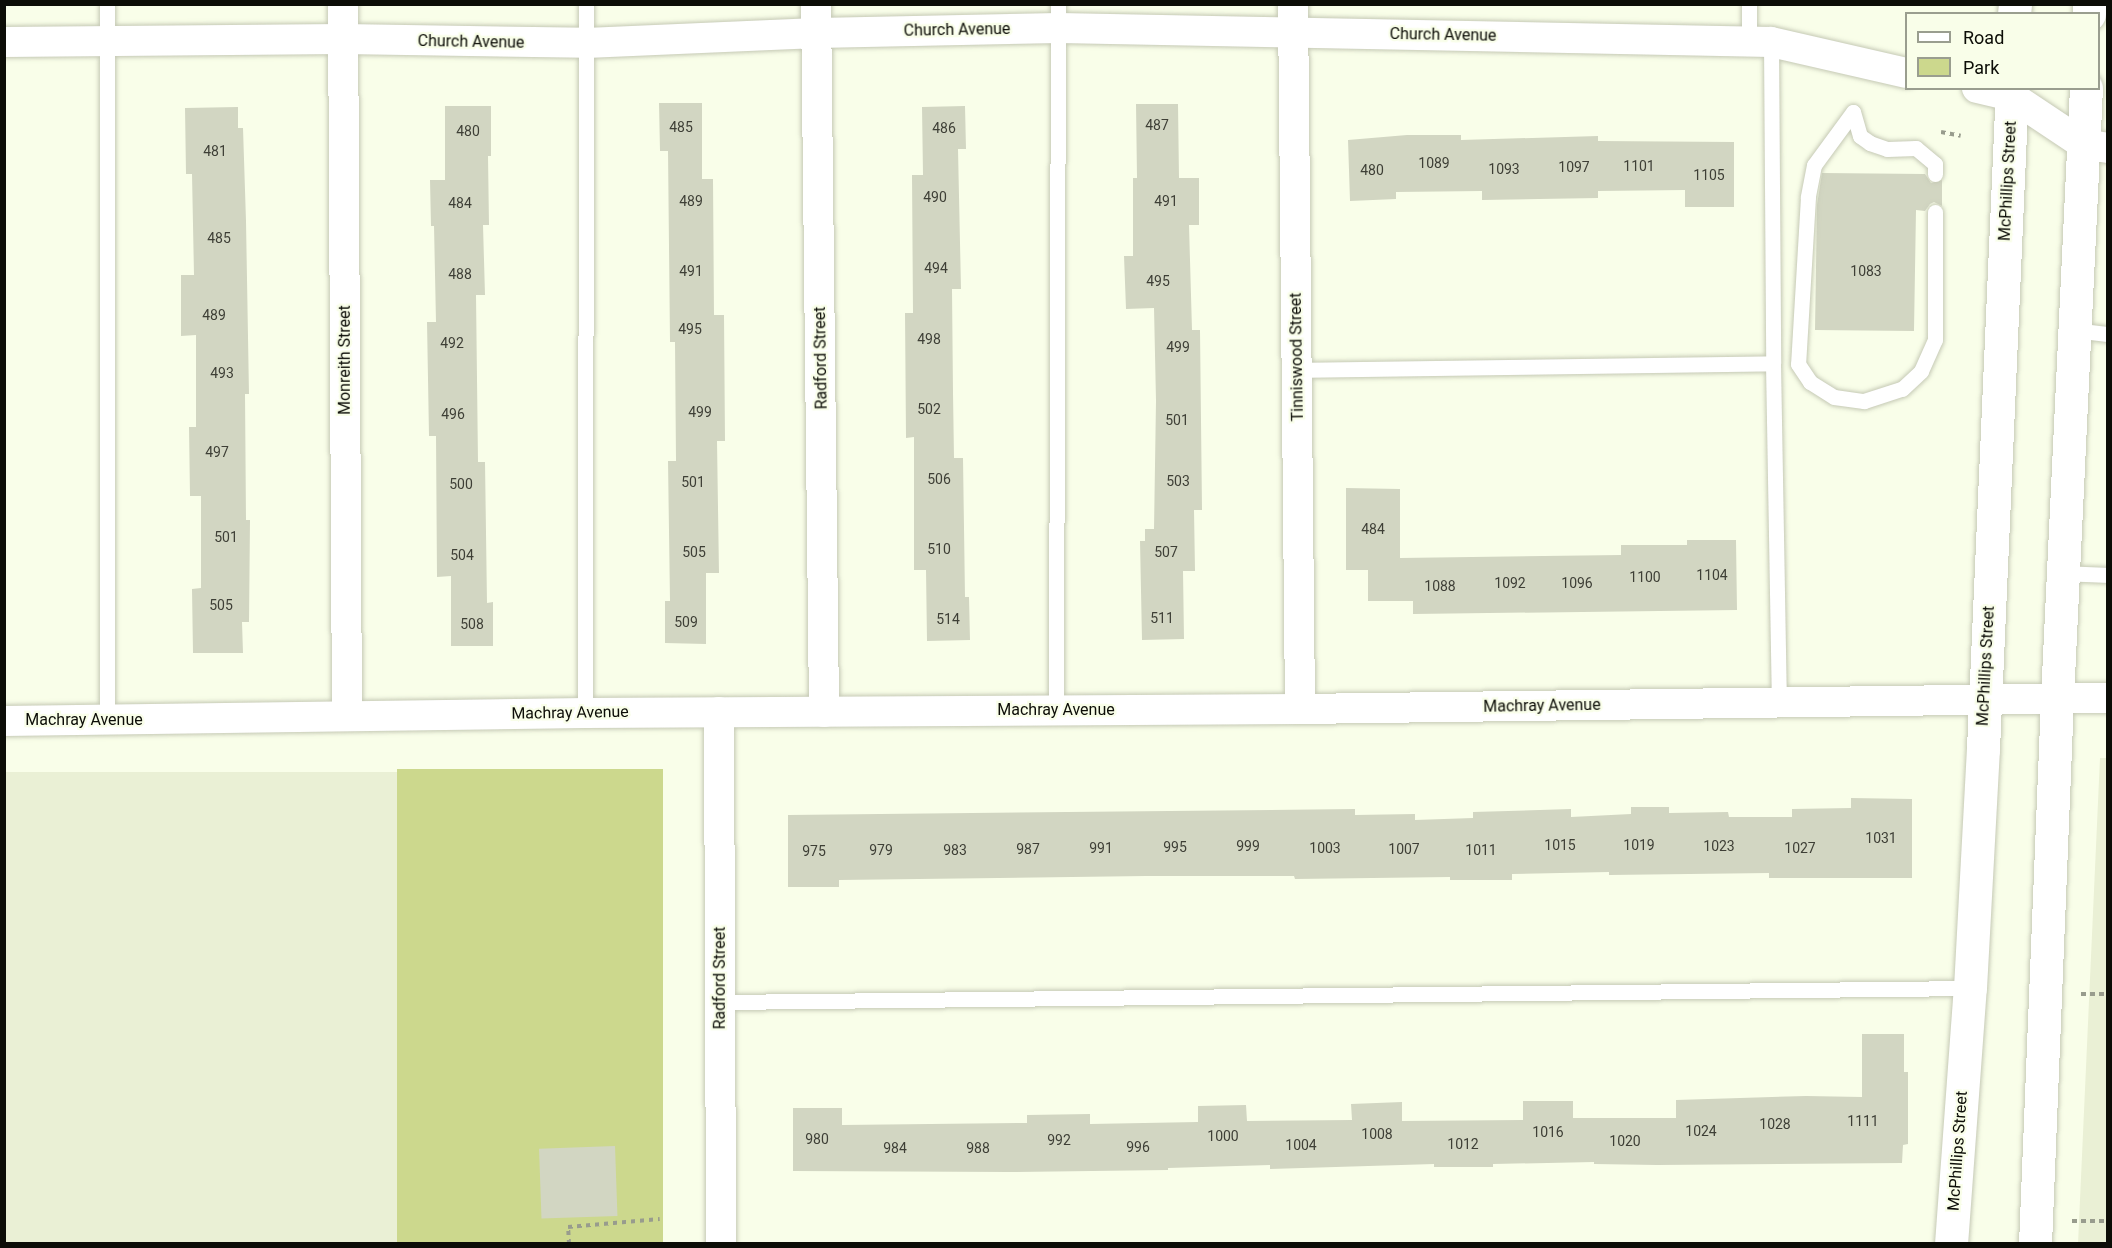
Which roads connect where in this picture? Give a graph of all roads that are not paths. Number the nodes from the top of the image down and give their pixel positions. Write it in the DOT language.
graph roads {
  1 [pos="107,4"];
  2 [pos="343,4"];
  3 [pos="586,4"];
  4 [pos="1749,4"];
  5 [pos="1059,16"];
  6 [pos="817,19"];
  7 [pos="1293,19"];
  8 [pos="343,39"];
  9 [pos="107,41"];
  10 [pos="4,42"];
  11 [pos="1760,42"];
  12 [pos="586,43"];
  13 [pos="1905,73"];
  14 [pos="1994,90"];
  15 [pos="2086,90"];
  16 [pos="2012,92"];
  17 [pos="2095,146"];
  18 [pos="1935,174"];
  19 [pos="1935,212"];
  20 [pos="2074,330"];
  21 [pos="2108,334"];
  22 [pos="1773,363"];
  23 [pos="1297,370"];
  24 [pos="2062,573"];
  25 [pos="2108,575"];
  26 [pos="2056,698"];
  27 [pos="2108,698"];
  28 [pos="1985,699"];
  29 [pos="1779,704"];
  30 [pos="1300,709"];
  31 [pos="1056,710"];
  32 [pos="719,712"];
  33 [pos="824,712"];
  34 [pos="585,713"];
  35 [pos="347,716"];
  36 [pos="107,720"];
  37 [pos="4,721"];
  38 [pos="1970,988"];
  39 [pos="721,1002"];
  40 [pos="721,1244"];
  41 [pos="1951,1244"];
  42 [pos="2035,1244"];
  1 -- 9 [label="lane"];
  2 -- 8 [label="street, Monreith Street"];
  3 -- 12 [label="lane"];
  4 -- 11 [label="lane"];
  5 -- 6 [label="street, Church Avenue"];
  5 -- 7 [label="street, Church Avenue"];
  5 -- 31 [label="lane"];
  6 -- 12 [label="street, Church Avenue"];
  6 -- 33 [label="street, Radford Street"];
  7 -- 11 [label="street, Church Avenue"];
  7 -- 23 [label="street, Tinniswood Street"];
  8 -- 9 [label="street, Church Avenue"];
  8 -- 12 [label="street, Church Avenue"];
  8 -- 35 [label="street, Monreith Street"];
  9 -- 10 [label="street, Church Avenue"];
  9 -- 36 [label="lane"];
  11 -- 13 [label="street, Church Avenue"];
  11 -- 22 [label="lane"];
  12 -- 34 [label="lane"];
  14 -- 16 [label="street"];
  15 -- 17 [label="main road"];
  16 -- 17 [label="street"];
  16 -- 28 [label="main road, McPhillips Street"];
  17 -- 20 [label="main road"];
  18 -- 19 [label="lane"];
  20 -- 21 [label="lane"];
  20 -- 24 [label="main road"];
  22 -- 23 [label="lane"];
  22 -- 29 [label="lane"];
  23 -- 30 [label="street, Tinniswood Street"];
  24 -- 25 [label="lane"];
  24 -- 26 [label="main road"];
  26 -- 27 [label="street, Machray Avenue"];
  26 -- 28 [label="street, Machray Avenue"];
  26 -- 42 [label="main road"];
  28 -- 29 [label="street, Machray Avenue"];
  28 -- 38 [label="main road, McPhillips Street"];
  29 -- 30 [label="street, Machray Avenue"];
  30 -- 31 [label="street, Machray Avenue"];
  31 -- 33 [label="street, Machray Avenue"];
  32 -- 33 [label="street, Machray Avenue"];
  32 -- 34 [label="street, Machray Avenue"];
  32 -- 39 [label="street, Radford Street"];
  34 -- 35 [label="street, Machray Avenue"];
  35 -- 36 [label="street, Machray Avenue"];
  36 -- 37 [label="street, Machray Avenue"];
  38 -- 39 [label="lane"];
  38 -- 41 [label="main road, McPhillips Street"];
  39 -- 40 [label="street, Radford Street"];
}
